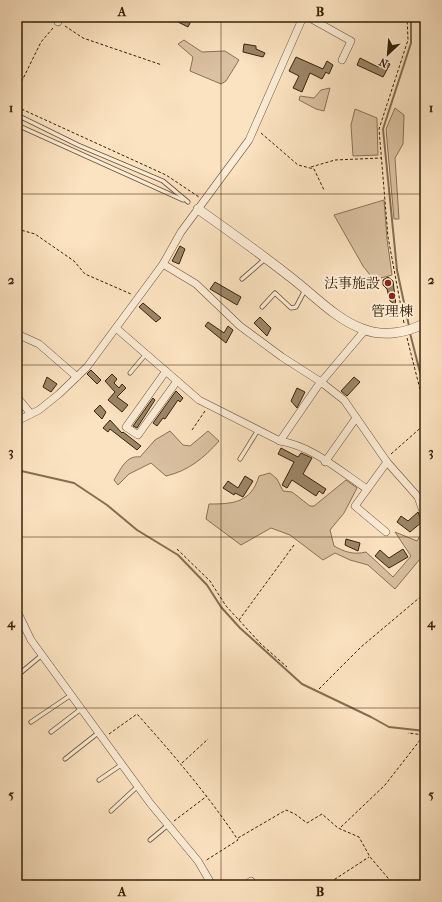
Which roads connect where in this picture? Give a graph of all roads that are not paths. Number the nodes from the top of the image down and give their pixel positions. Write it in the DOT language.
graph roads {
  1 [pos="303,17"];
  2 [pos="308,17"];
  3 [pos="342,60"];
  4 [pos="17,115"];
  5 [pos="17,125"];
  6 [pos="198,209"];
  7 [pos="266,259"];
  8 [pos="164,264"];
  9 [pos="242,279"];
  10 [pos="306,289"];
  11 [pos="262,307"];
  12 [pos="425,323"];
  13 [pos="116,328"];
  14 [pos="365,330"];
  15 [pos="17,334"];
  16 [pos="146,353"];
  17 [pos="166,371"];
  18 [pos="130,373"];
  19 [pos="77,377"];
  20 [pos="177,381"];
  21 [pos="321,382"];
  22 [pos="17,397"];
  23 [pos="31,414"];
  24 [pos="356,418"];
  25 [pos="17,421"];
  26 [pos="258,430"];
  27 [pos="280,441"];
  28 [pos="240,459"];
  29 [pos="386,461"];
  30 [pos="325,462"];
  31 [pos="367,489"];
  32 [pos="425,517"];
  33 [pos="386,532"];
  34 [pos="17,611"];
  35 [pos="24,627"];
  36 [pos="17,632"];
  37 [pos="42,655"];
  38 [pos="18,675"];
  39 [pos="71,695"];
  40 [pos="81,709"];
  41 [pos="31,722"];
  42 [pos="51,732"];
  43 [pos="101,736"];
  44 [pos="65,759"];
  45 [pos="122,765"];
  46 [pos="99,780"];
  47 [pos="138,786"];
  48 [pos="112,811"];
  49 [pos="168,825"];
  50 [pos="150,840"];
  51 [pos="212,885"];
  52 [pos="244,885"];
  53 [pos="254,885"];
  1 -- 6 [label="street"];
  2 -- 3 [label="street"];
  4 -- 5 [label="lane"];
  6 -- 7 [label="street"];
  6 -- 8 [label="street"];
  7 -- 9 [label="lane"];
  7 -- 10 [label="street"];
  8 -- 13 [label="street"];
  8 -- 21 [label="street"];
  10 -- 11 [label="lane"];
  10 -- 14 [label="street"];
  12 -- 14 [label="street"];
  13 -- 16 [label="street"];
  13 -- 19 [label="street"];
  14 -- 21 [label="street"];
  15 -- 19 [label="street"];
  16 -- 17 [label="street"];
  16 -- 18 [label="lane"];
  17 -- 20 [label="street"];
  17 -- 20 [label="street"];
  19 -- 23 [label="street"];
  20 -- 26 [label="street"];
  21 -- 24 [label="street"];
  21 -- 27 [label="street"];
  22 -- 23 [label="street"];
  23 -- 25 [label="street"];
  24 -- 29 [label="street"];
  24 -- 30 [label="street"];
  26 -- 27 [label="street"];
  26 -- 28 [label="lane"];
  27 -- 30 [label="street"];
  29 -- 31 [label="street"];
  29 -- 32 [label="street"];
  30 -- 31 [label="street"];
  31 -- 33 [label="street"];
  34 -- 35 [label="street"];
  35 -- 36 [label="lane"];
  35 -- 37 [label="street"];
  37 -- 38 [label="lane"];
  37 -- 39 [label="street"];
  39 -- 40 [label="street"];
  39 -- 41 [label="lane"];
  40 -- 42 [label="lane"];
  40 -- 43 [label="street"];
  43 -- 44 [label="lane"];
  43 -- 45 [label="street"];
  45 -- 46 [label="lane"];
  45 -- 47 [label="street"];
  47 -- 48 [label="lane"];
  47 -- 49 [label="street"];
  49 -- 50 [label="lane"];
  49 -- 51 [label="street"];
  52 -- 53 [label="street"];
}
